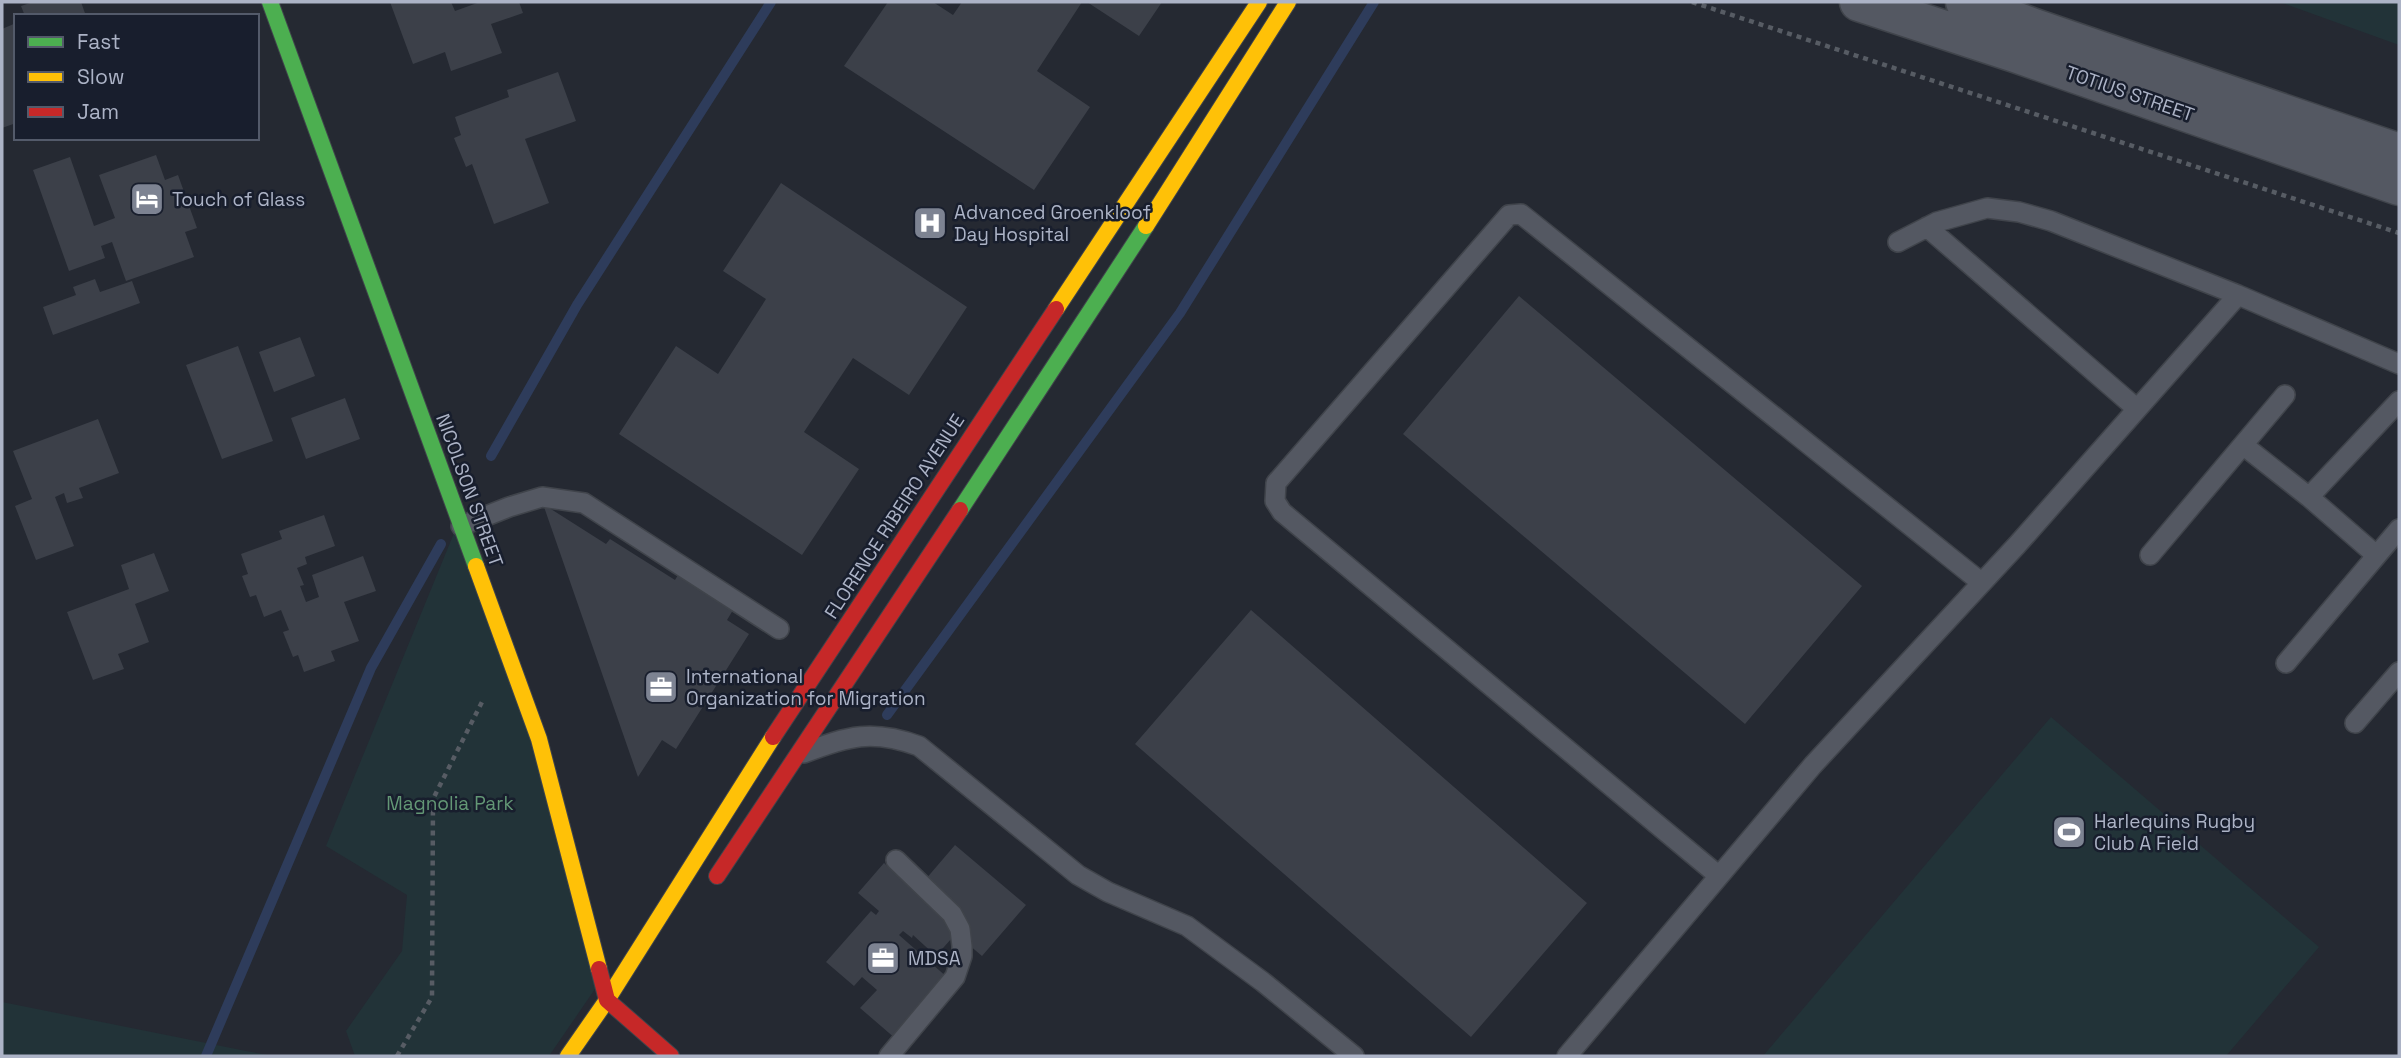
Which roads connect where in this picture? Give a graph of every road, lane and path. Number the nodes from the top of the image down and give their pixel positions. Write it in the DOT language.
graph roads {
  1 [pos="270,2"];
  2 [pos="1259,2"];
  3 [pos="1288,2"];
  4 [pos="1692,2"];
  5 [pos="1859,2"];
  6 [pos="1965,2"];
  7 [pos="2399,153"];
  8 [pos="2399,186"];
  9 [pos="1927,227"];
  10 [pos="2399,233"];
  11 [pos="1898,242"];
  12 [pos="2238,295"];
  13 [pos="2399,364"];
  14 [pos="2284,395"];
  15 [pos="2399,401"];
  16 [pos="2136,408"];
  17 [pos="2243,445"];
  18 [pos="2309,497"];
  19 [pos="461,526"];
  20 [pos="2399,529"];
  21 [pos="2150,555"];
  22 [pos="2376,555"];
  23 [pos="1982,583"];
  24 [pos="779,629"];
  25 [pos="2286,663"];
  26 [pos="2399,672"];
  27 [pos="490,687"];
  28 [pos="2355,723"];
  29 [pos="794,757"];
  30 [pos="896,860"];
  31 [pos="1720,876"];
  32 [pos="705,893"];
  33 [pos="607,1000"];
  34 [pos="397,1056"];
  35 [pos="568,1056"];
  36 [pos="671,1056"];
  37 [pos="889,1056"];
  38 [pos="1354,1056"];
  39 [pos="1567,1056"];
  1 -- 19 [label="main road, NICOLSON STREET"];
  2 -- 33 [label="main road, FLORENCE RIBEIRO AVENUE"];
  3 -- 29 [label="main road"];
  4 -- 10 [label="path"];
  5 -- 8 [label="street, TOTIUS STREET"];
  6 -- 7 [label="street, TOTIUS STREET"];
  9 -- 11 [label="lane"];
  9 -- 12 [label="lane"];
  9 -- 16 [label="lane"];
  12 -- 13 [label="lane"];
  12 -- 16 [label="lane"];
  14 -- 17 [label="lane"];
  15 -- 18 [label="lane"];
  16 -- 23 [label="lane"];
  17 -- 18 [label="lane"];
  17 -- 21 [label="lane"];
  18 -- 22 [label="lane"];
  19 -- 24 [label="lane"];
  19 -- 33 [label="main road, NICOLSON STREET"];
  20 -- 22 [label="lane"];
  22 -- 25 [label="lane"];
  23 -- 31 [label="lane"];
  23 -- 31 [label="lane"];
  26 -- 28 [label="lane"];
  27 -- 34 [label="path"];
  29 -- 32 [label="main road"];
  29 -- 38 [label="lane"];
  30 -- 37 [label="lane"];
  31 -- 39 [label="lane"];
  33 -- 35 [label="main road, FLORENCE RIBEIRO AVENUE"];
  33 -- 36 [label="main road"];
}
